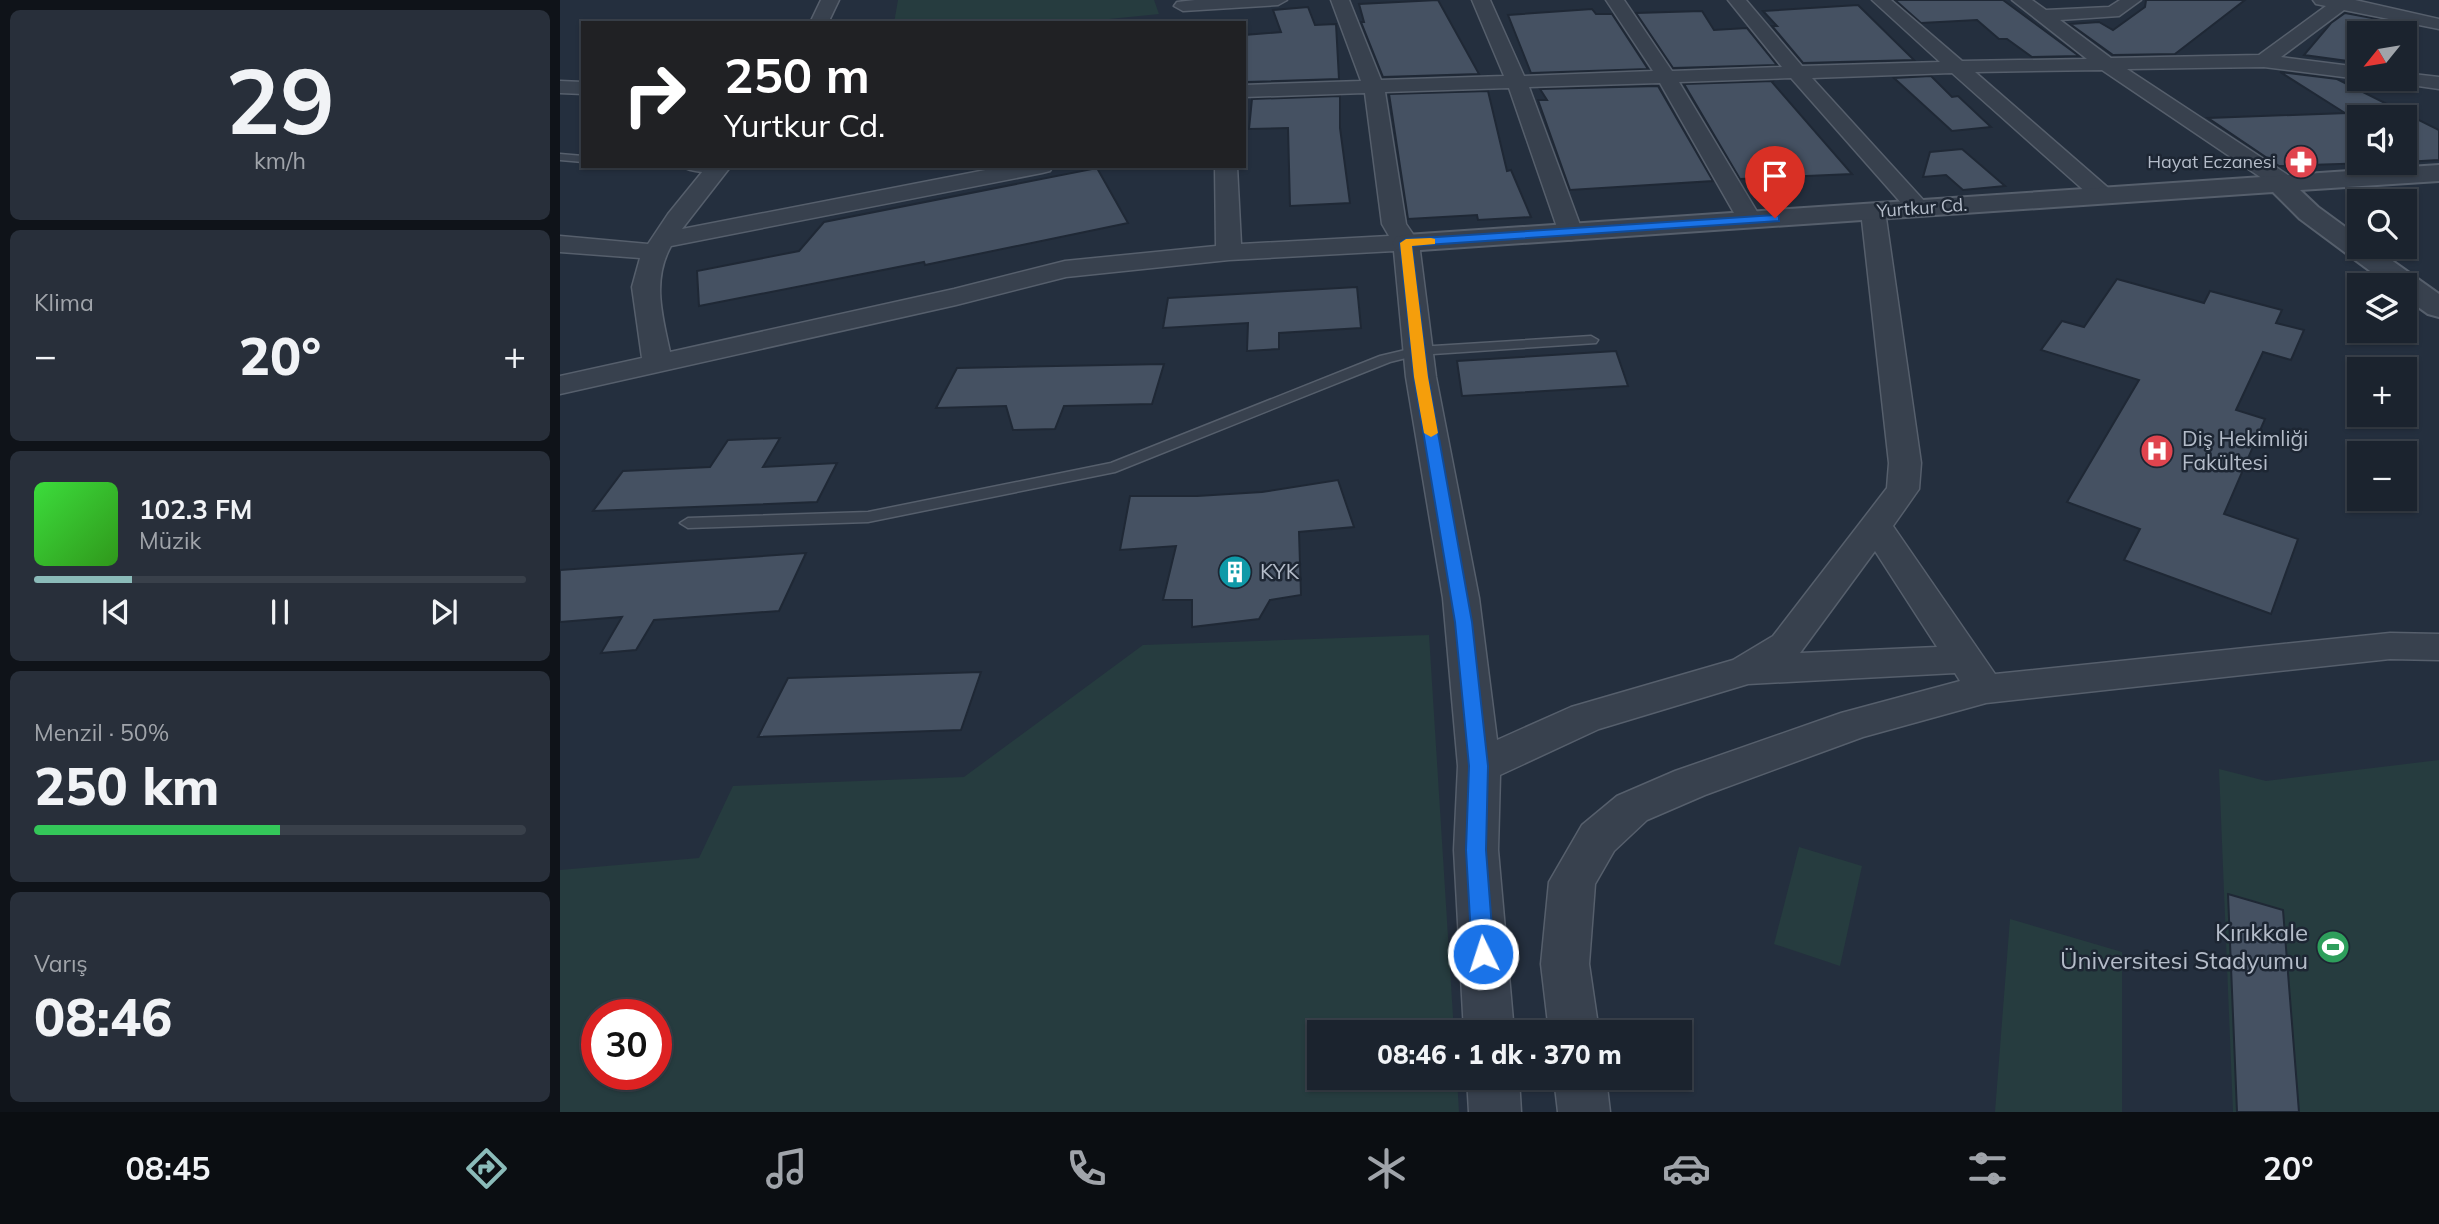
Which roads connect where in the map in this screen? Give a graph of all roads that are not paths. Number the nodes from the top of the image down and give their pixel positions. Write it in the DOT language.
graph roads {
  1 [pos="830,0"];
  2 [pos="1278,0"];
  3 [pos="1340,0"];
  4 [pos="1481,0"];
  5 [pos="1615,0"];
  6 [pos="1737,0"];
  7 [pos="1881,0"];
  8 [pos="2021,0"];
  9 [pos="2132,0"];
  10 [pos="2322,0"];
  11 [pos="2344,2"];
  12 [pos="1185,10"];
  13 [pos="2042,16"];
  14 [pos="820,21"];
  15 [pos="2439,24"];
  16 [pos="2264,61"];
  17 [pos="2106,64"];
  18 [pos="1956,67"];
  19 [pos="2347,71"];
  20 [pos="1797,73"];
  21 [pos="1667,78"];
  22 [pos="2417,80"];
  23 [pos="1517,83"];
  24 [pos="2439,83"];
  25 [pos="560,87"];
  26 [pos="581,88"];
  27 [pos="1374,88"];
  28 [pos="1246,91"];
  29 [pos="560,157"];
  30 [pos="581,159"];
  31 [pos="718,168"];
  32 [pos="906,168"];
  33 [pos="1032,168"];
  34 [pos="1226,168"];
  35 [pos="2439,173"];
  36 [pos="2280,182"];
  37 [pos="2241,186"];
  38 [pos="885,196"];
  39 [pos="2105,197"];
  40 [pos="1918,208"];
  41 [pos="1873,211"];
  42 [pos="1750,220"];
  43 [pos="1571,233"];
  44 [pos="1406,243"];
  45 [pos="560,244"];
  46 [pos="660,246"];
  47 [pos="1229,252"];
  48 [pos="2356,273"];
  49 [pos="2439,308"];
  50 [pos="2417,320"];
  51 [pos="2439,337"];
  52 [pos="1591,340"];
  53 [pos="1418,351"];
  54 [pos="658,364"];
  55 [pos="560,385"];
  56 [pos="688,523"];
  57 [pos="1875,526"];
  58 [pos="2439,647"];
  59 [pos="1746,670"];
  60 [pos="1976,674"];
  61 [pos="1479,766"];
  62 [pos="1488,1020"];
  63 [pos="1572,1020"];
  64 [pos="1494,1090"];
  65 [pos="1581,1090"];
  66 [pos="1495,1112"];
  67 [pos="1584,1112"];
  1 -- 14 [label="street"];
  2 -- 12 [label="street"];
  3 -- 27 [label="street"];
  4 -- 23 [label="street"];
  5 -- 21 [label="street"];
  6 -- 20 [label="street"];
  7 -- 18 [label="street"];
  8 -- 13 [label="street"];
  9 -- 13 [label="street"];
  10 -- 11 [label="street"];
  11 -- 15 [label="street"];
  11 -- 16 [label="street"];
  13 -- 17 [label="street"];
  16 -- 17 [label="street"];
  16 -- 19 [label="street"];
  17 -- 18 [label="street"];
  17 -- 36 [label="street"];
  18 -- 20 [label="street"];
  18 -- 39 [label="street"];
  20 -- 21 [label="street"];
  20 -- 40 [label="street"];
  21 -- 23 [label="street"];
  21 -- 42 [label="street"];
  22 -- 24 [label="street"];
  23 -- 27 [label="street"];
  23 -- 43 [label="street"];
  25 -- 26 [label="street"];
  27 -- 28 [label="street"];
  27 -- 44 [label="street"];
  29 -- 30 [label="lane"];
  31 -- 46 [label="street"];
  32 -- 38 [label="street"];
  33 -- 38 [label="street"];
  34 -- 47 [label="street"];
  35 -- 36 [label="street, Yurtkur Cd."];
  36 -- 37 [label="street, Yurtkur Cd."];
  36 -- 49 [label="street"];
  37 -- 39 [label="street, Yurtkur Cd."];
  37 -- 48 [label="street"];
  38 -- 46 [label="street"];
  39 -- 40 [label="street, Yurtkur Cd."];
  40 -- 41 [label="street, Yurtkur Cd."];
  41 -- 42 [label="street, Yurtkur Cd."];
  41 -- 57 [label="street"];
  42 -- 43 [label="street, Yurtkur Cd."];
  43 -- 44 [label="street, Yurtkur Cd."];
  44 -- 47 [label="street"];
  44 -- 53 [label="street"];
  45 -- 46 [label="street"];
  46 -- 54 [label="street"];
  47 -- 54 [label="street"];
  50 -- 51 [label="street"];
  52 -- 53 [label="lane"];
  53 -- 56 [label="lane"];
  53 -- 61 [label="street"];
  54 -- 55 [label="street"];
  57 -- 59 [label="street"];
  57 -- 60 [label="street"];
  58 -- 60 [label="street"];
  59 -- 60 [label="street"];
  59 -- 61 [label="street"];
  60 -- 63 [label="street"];
  61 -- 62 [label="street"];
  64 -- 66 [label="street"];
  65 -- 67 [label="street"];
}
